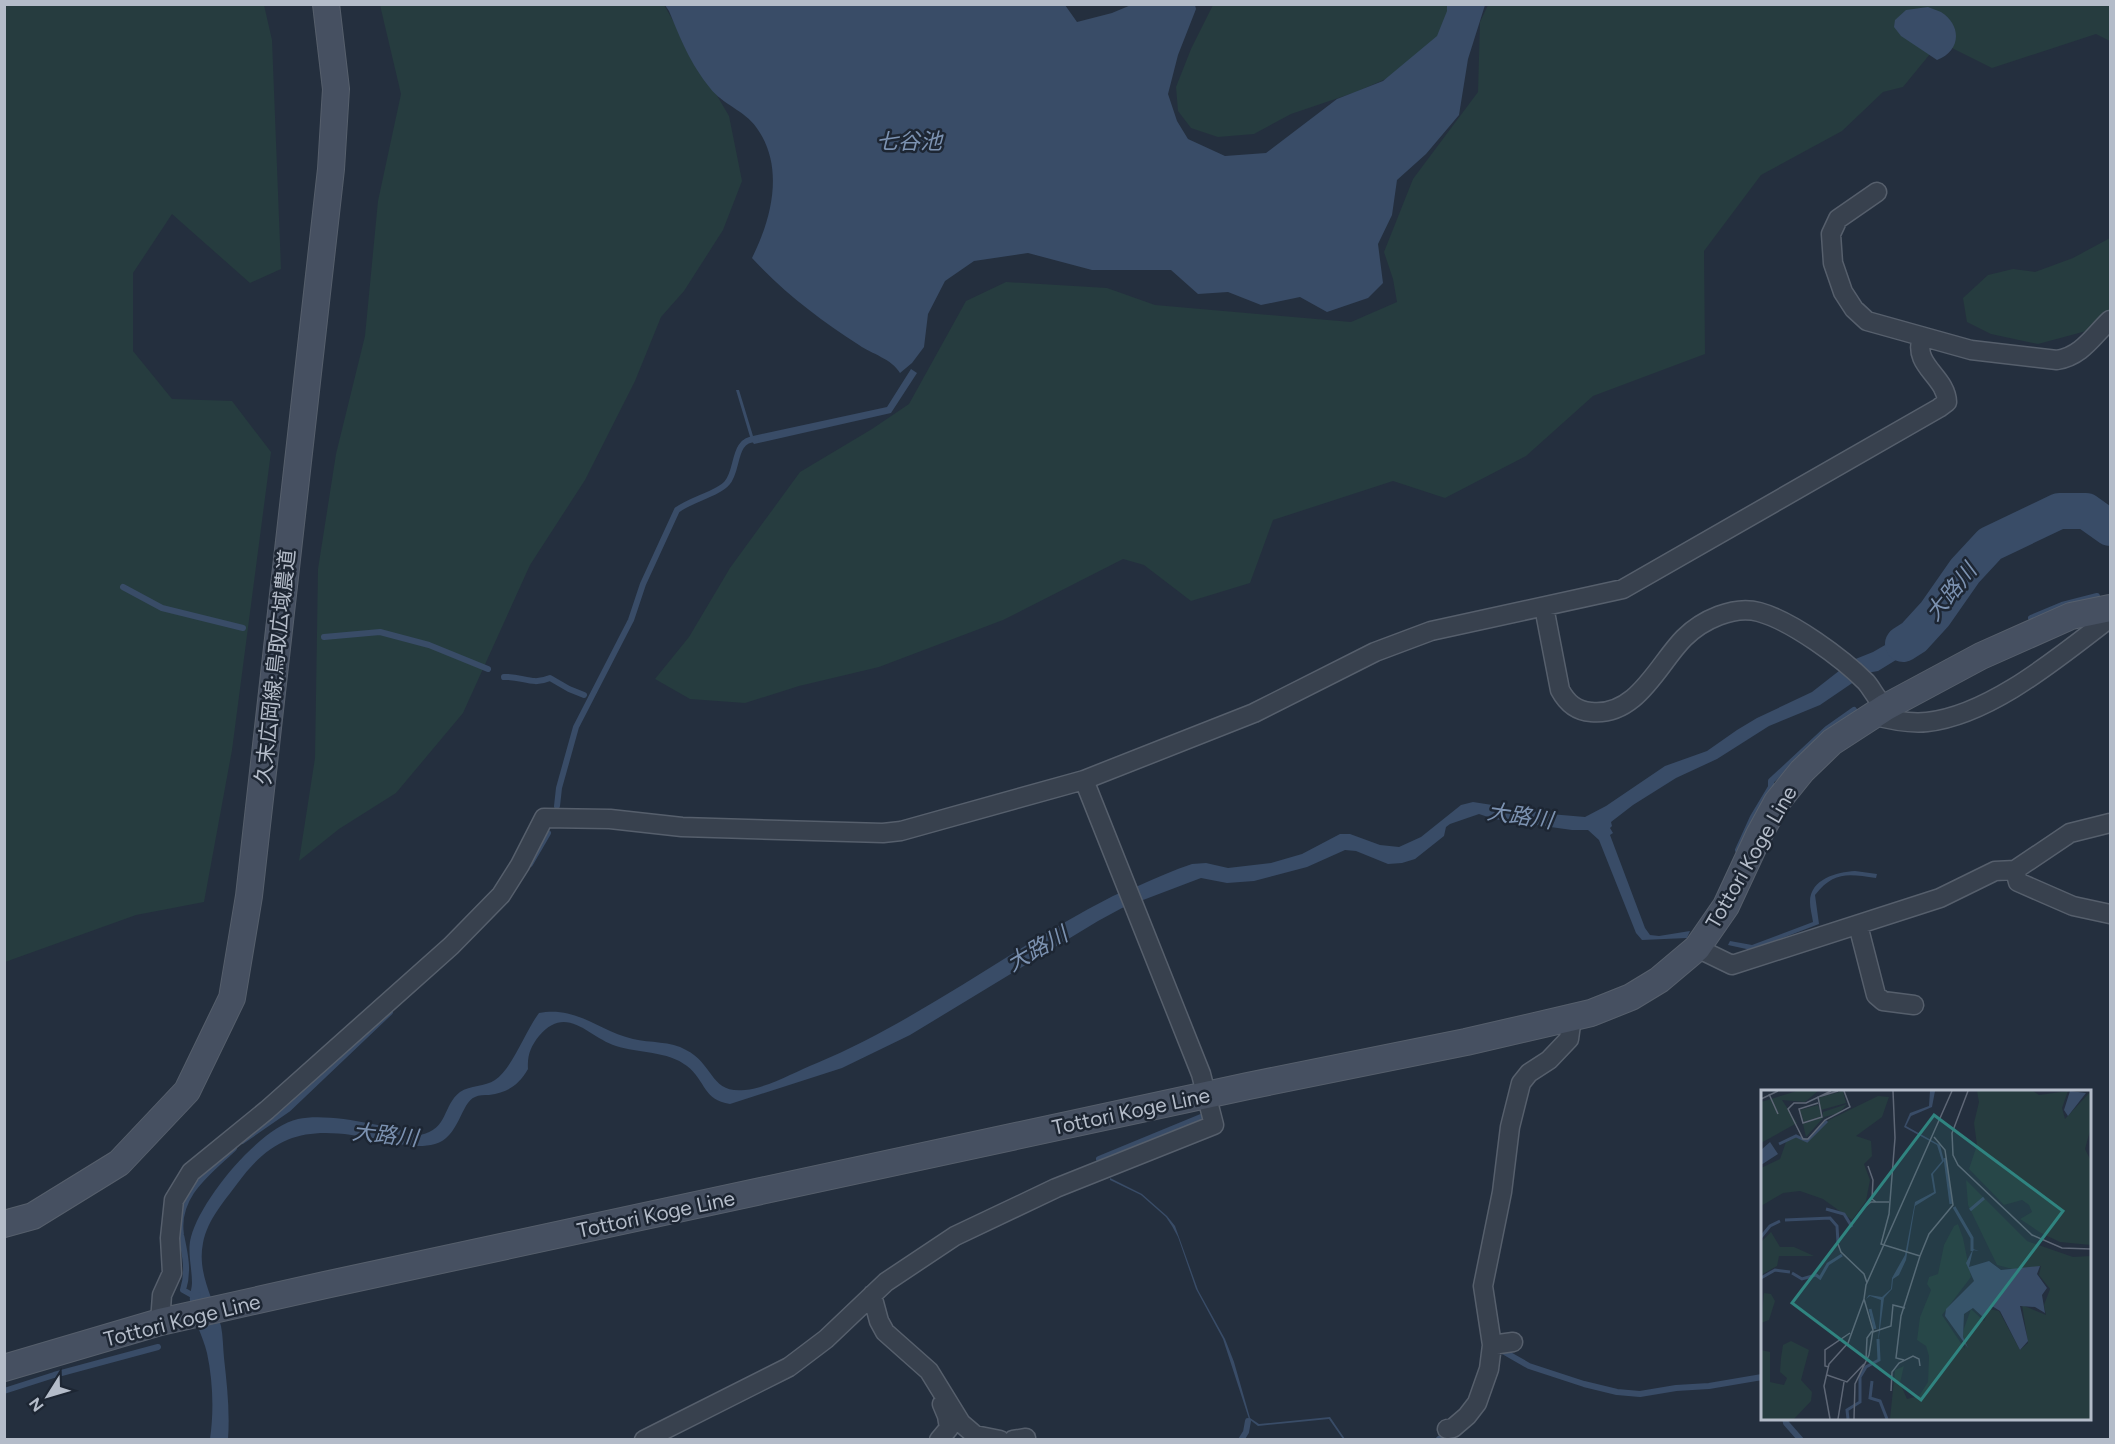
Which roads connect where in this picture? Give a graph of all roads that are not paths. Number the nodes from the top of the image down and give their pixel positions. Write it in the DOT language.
graph roads {
  1 [pos="326,4"];
  2 [pos="1877,192"];
  3 [pos="2110,320"];
  4 [pos="1922,337"];
  5 [pos="1544,608"];
  6 [pos="2110,608"];
  7 [pos="2110,618"];
  8 [pos="1879,711"];
  9 [pos="1084,780"];
  10 [pos="2110,823"];
  11 [pos="2015,870"];
  12 [pos="2110,914"];
  13 [pos="1857,925"];
  14 [pos="1696,948"];
  15 [pos="1914,1005"];
  16 [pos="1572,1017"];
  17 [pos="1206,1095"];
  18 [pos="4,1224"];
  19 [pos="872,1295"];
  20 [pos="160,1322"];
  21 [pos="1513,1342"];
  22 [pos="1492,1346"];
  23 [pos="4,1368"];
  24 [pos="938,1386"];
  25 [pos="1447,1429"];
  26 [pos="644,1440"];
  27 [pos="939,1440"];
  28 [pos="1000,1440"];
  1 -- 18 [label="main road, 久末広岡線;鳥取広域農道"];
  2 -- 4 [label="street"];
  3 -- 4 [label="street"];
  4 -- 5 [label="street"];
  5 -- 8 [label="street"];
  5 -- 9 [label="street"];
  6 -- 8 [label="main road, Tottori Koge Line"];
  7 -- 8 [label="street"];
  8 -- 14 [label="main road, Tottori Koge Line"];
  9 -- 17 [label="street"];
  9 -- 20 [label="street"];
  10 -- 11 [label="street"];
  11 -- 12 [label="street"];
  11 -- 13 [label="street"];
  13 -- 14 [label="street"];
  13 -- 15 [label="street"];
  14 -- 16 [label="main road, Tottori Koge Line"];
  16 -- 17 [label="main road, Tottori Koge Line"];
  16 -- 22 [label="street"];
  17 -- 19 [label="street"];
  17 -- 20 [label="main road, Tottori Koge Line"];
  19 -- 24 [label="street"];
  19 -- 26 [label="street"];
  20 -- 23 [label="main road, Tottori Koge Line"];
  21 -- 22 [label="street"];
  22 -- 25 [label="street"];
  24 -- 27 [label="street"];
  24 -- 28 [label="street"];
}
